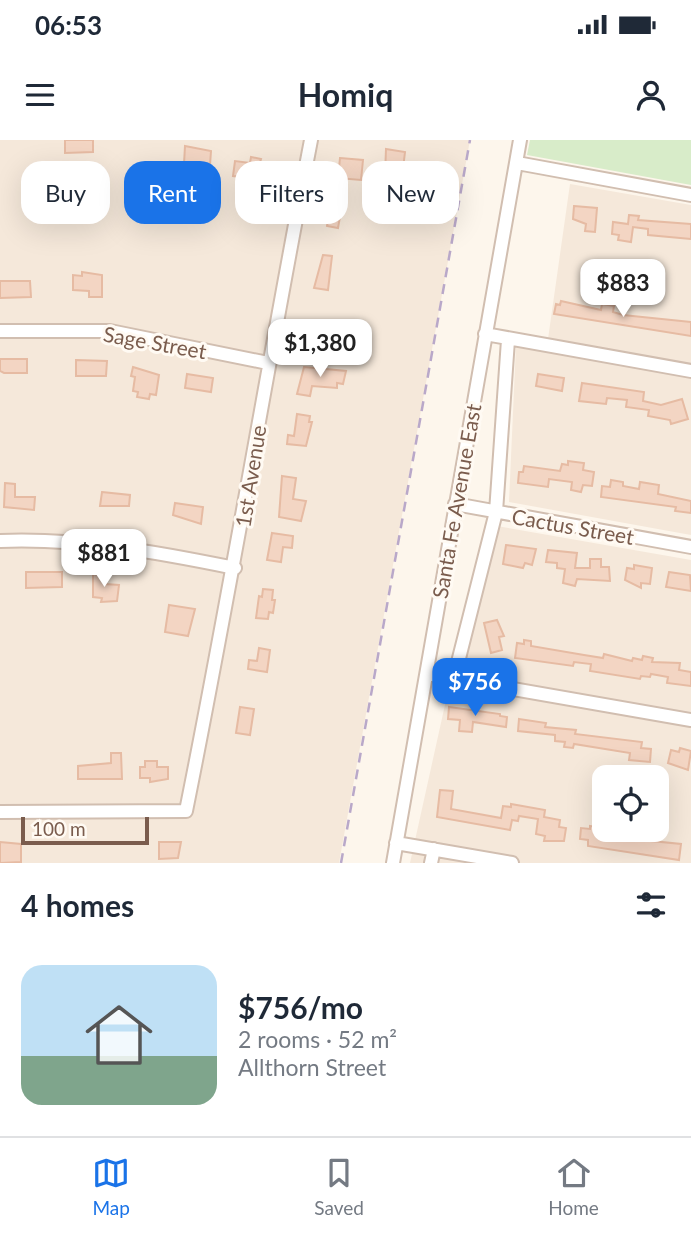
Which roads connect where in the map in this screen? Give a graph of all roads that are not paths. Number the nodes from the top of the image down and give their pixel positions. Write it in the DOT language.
graph roads {
  1 [pos="309,140"];
  2 [pos="520,140"];
  3 [pos="516,163"];
  4 [pos="691,195"];
  5 [pos="0,331"];
  6 [pos="485,334"];
  7 [pos="509,340"];
  8 [pos="268,363"];
  9 [pos="691,371"];
  10 [pos="455,505"];
  11 [pos="496,512"];
  12 [pos="0,541"];
  13 [pos="691,547"];
  14 [pos="235,568"];
  15 [pos="427,674"];
  16 [pos="454,678"];
  17 [pos="691,720"];
  18 [pos="0,812"];
  19 [pos="396,843"];
  20 [pos="434,849"];
  21 [pos="393,863"];
  22 [pos="431,863"];
  23 [pos="512,863"];
  1 -- 8 [label="street, 1st Avenue"];
  2 -- 3 [label="street, Santa Fe Avenue East"];
  3 -- 4 [label="street"];
  3 -- 6 [label="street, Santa Fe Avenue East"];
  5 -- 8 [label="street, Sage Street"];
  6 -- 7 [label="street"];
  6 -- 10 [label="street, Santa Fe Avenue East"];
  7 -- 9 [label="street"];
  7 -- 11 [label="street"];
  8 -- 14 [label="street, 1st Avenue"];
  10 -- 11 [label="street, Cactus Street"];
  10 -- 15 [label="street, Santa Fe Avenue East"];
  11 -- 13 [label="street, Cactus Street"];
  11 -- 16 [label="street"];
  12 -- 14 [label="street"];
  14 -- 18 [label="street, 1st Avenue"];
  15 -- 16 [label="street"];
  15 -- 19 [label="street, Santa Fe Avenue East"];
  16 -- 17 [label="street"];
  19 -- 20 [label="street"];
  19 -- 21 [label="street, Santa Fe Avenue East"];
  20 -- 22 [label="street"];
  20 -- 23 [label="street"];
}
